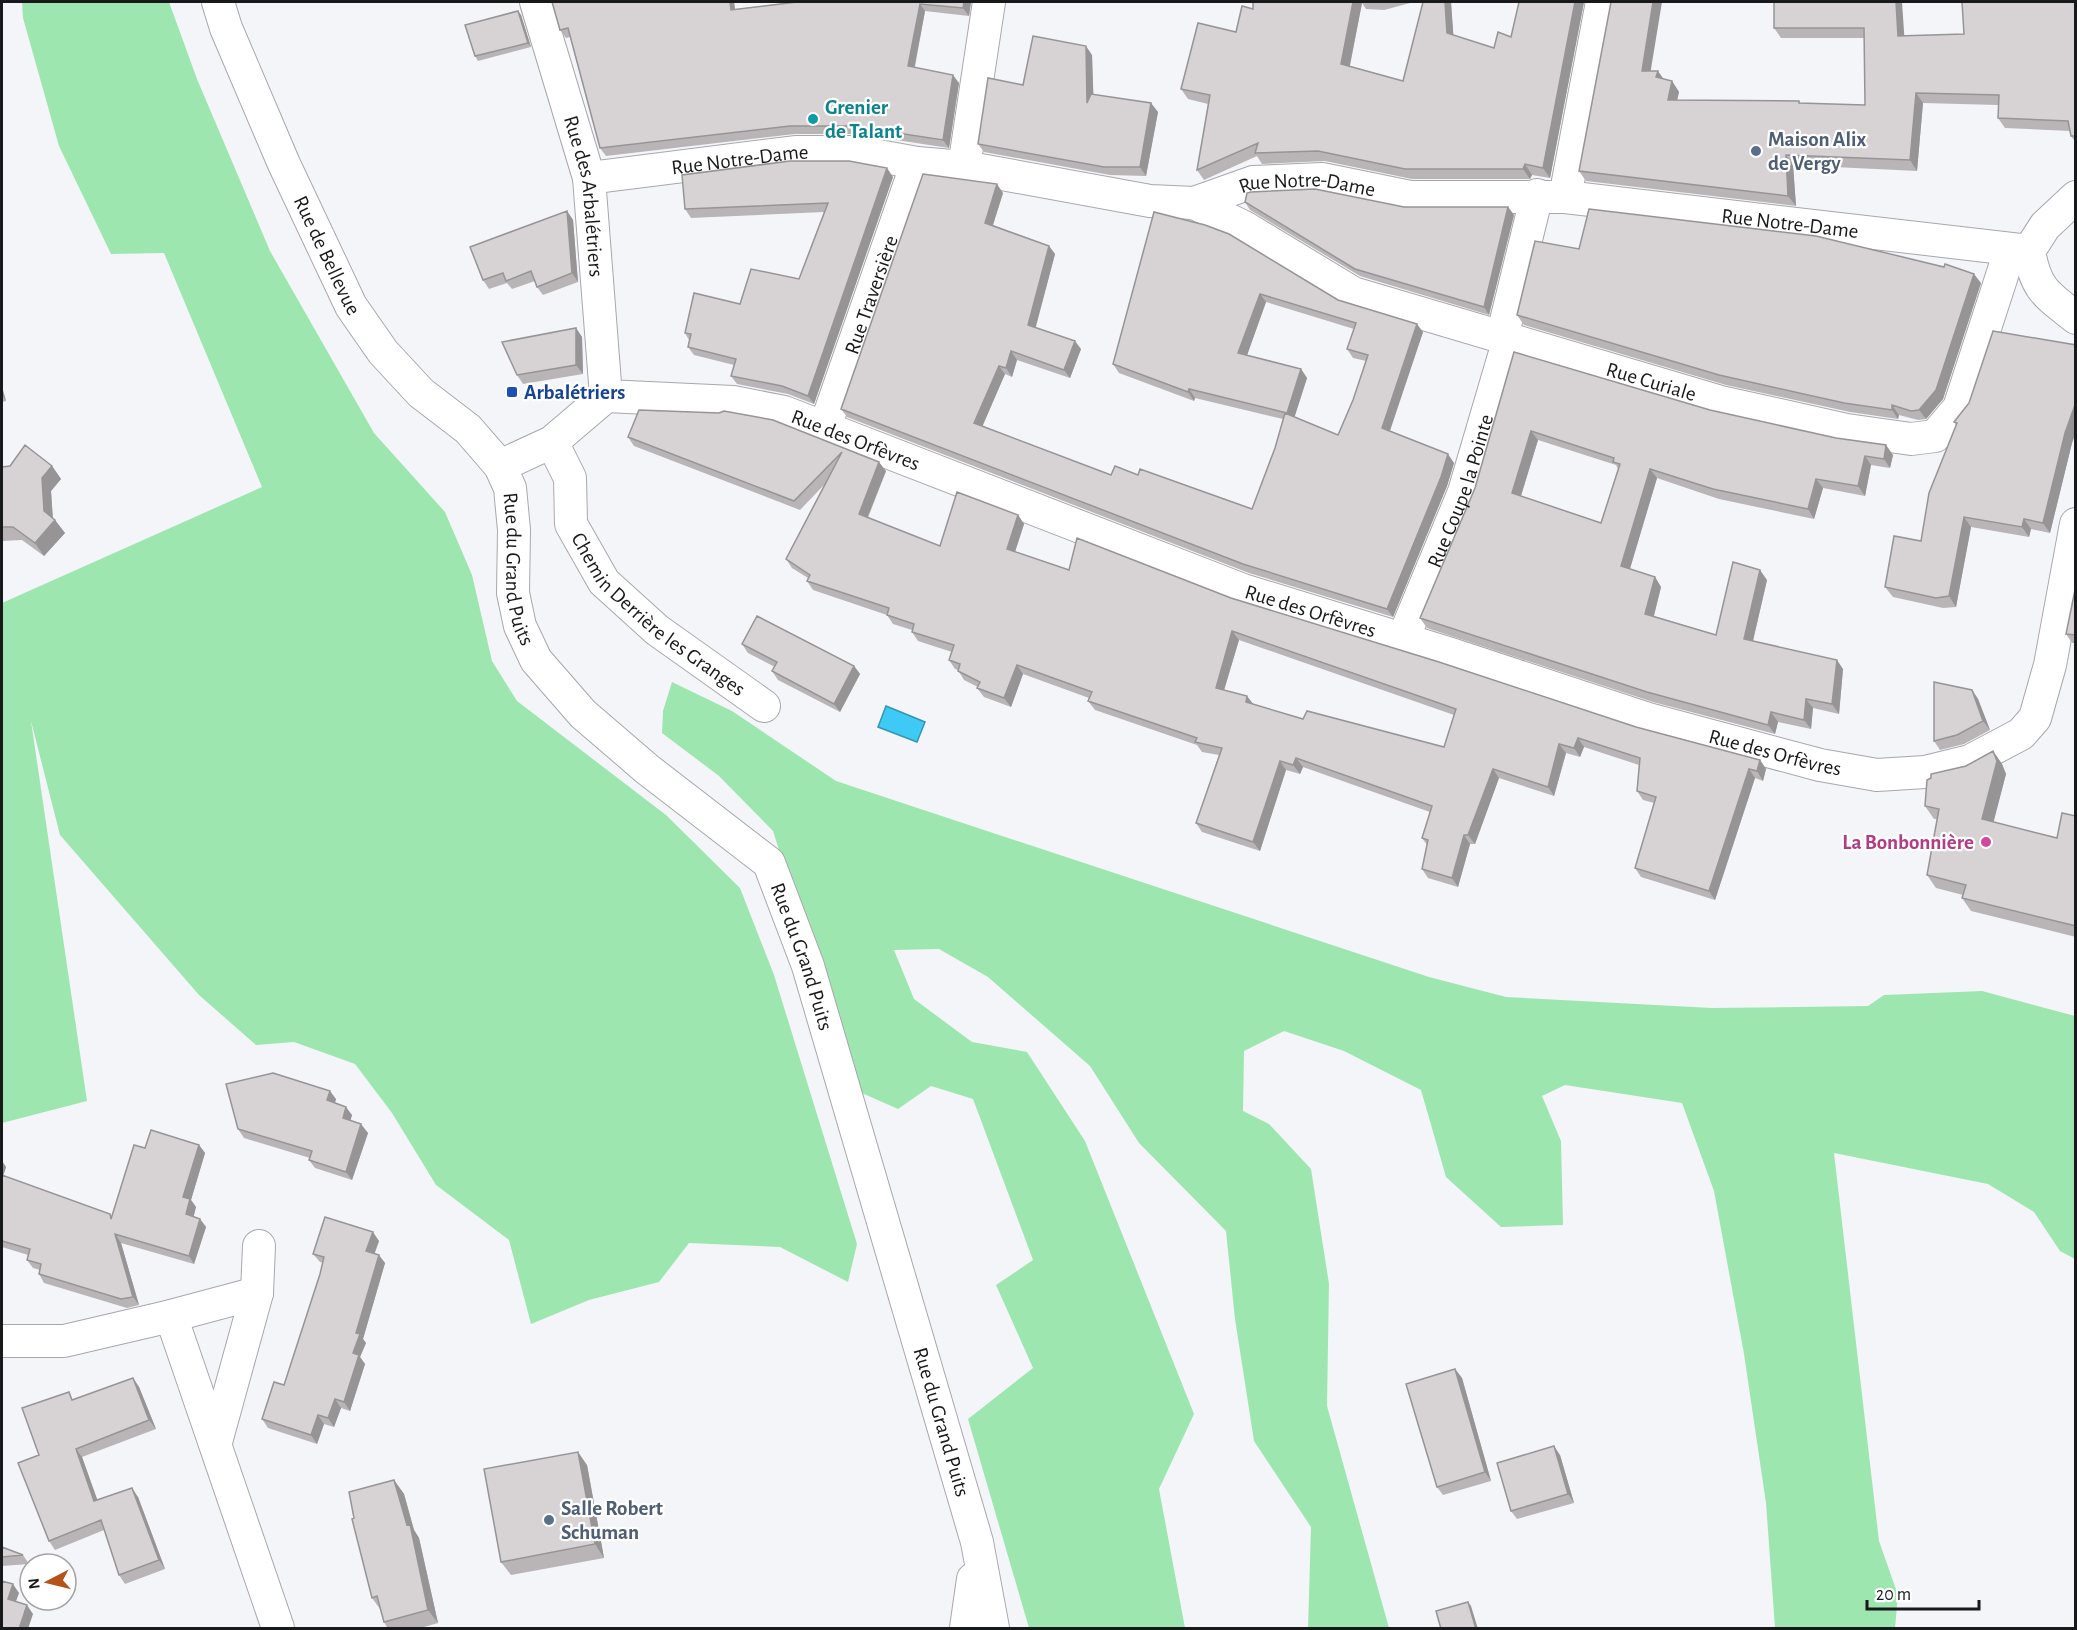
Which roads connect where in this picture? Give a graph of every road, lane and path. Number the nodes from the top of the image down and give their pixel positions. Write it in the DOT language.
graph roads {
  1 [pos="218,2"];
  2 [pos="536,2"];
  3 [pos="989,2"];
  4 [pos="1602,2"];
  5 [pos="917,163"];
  6 [pos="964,167"];
  7 [pos="589,178"];
  8 [pos="1551,196"];
  9 [pos="2076,197"];
  10 [pos="1194,204"];
  11 [pos="2020,251"];
  12 [pos="2076,318"];
  13 [pos="1505,338"];
  14 [pos="606,396"];
  15 [pos="825,426"];
  16 [pos="552,442"];
  17 [pos="500,466"];
  18 [pos="2076,524"];
  19 [pos="1403,639"];
  20 [pos="764,706"];
  21 [pos="259,1246"];
  22 [pos="257,1293"];
  23 [pos="171,1316"];
  24 [pos="2,1341"];
  25 [pos="216,1442"];
  26 [pos="977,1542"];
  27 [pos="278,1629"];
  28 [pos="966,1629"];
  29 [pos="993,1629"];
  1 -- 17 [label="street, Rue de Bellevue"];
  2 -- 7 [label="street, Rue des Arbalétriers"];
  3 -- 6 [label="street"];
  4 -- 8 [label="street, Rue Coupe la Pointe"];
  5 -- 6 [label="street, Rue Notre-Dame"];
  5 -- 7 [label="street, Rue Notre-Dame"];
  5 -- 15 [label="street, Rue Traversière"];
  6 -- 10 [label="street, Rue Notre-Dame"];
  7 -- 14 [label="street, Rue des Arbalétriers"];
  8 -- 10 [label="street, Rue Notre-Dame"];
  8 -- 11 [label="street, Rue Notre-Dame"];
  8 -- 13 [label="street, Rue Coupe la Pointe"];
  9 -- 11 [label="street, Rue Curiale"];
  10 -- 13 [label="street, Rue Curiale"];
  11 -- 12 [label="street"];
  11 -- 13 [label="street, Rue Curiale"];
  13 -- 19 [label="street, Rue Coupe la Pointe"];
  14 -- 15 [label="street, Rue des Orfèvres"];
  14 -- 16 [label="street"];
  15 -- 19 [label="street, Rue des Orfèvres"];
  16 -- 17 [label="street"];
  16 -- 20 [label="street, Chemin Derrière les Granges"];
  17 -- 26 [label="street, Rue du Grand Puits"];
  18 -- 19 [label="street, Rue des Orfèvres"];
  21 -- 22 [label="street"];
  22 -- 23 [label="street"];
  22 -- 25 [label="street"];
  23 -- 24 [label="street"];
  23 -- 25 [label="street"];
  25 -- 27 [label="street"];
  26 -- 28 [label="street, Rue du Grand Puits"];
  26 -- 29 [label="street, Rue du Grand Puits"];
}
